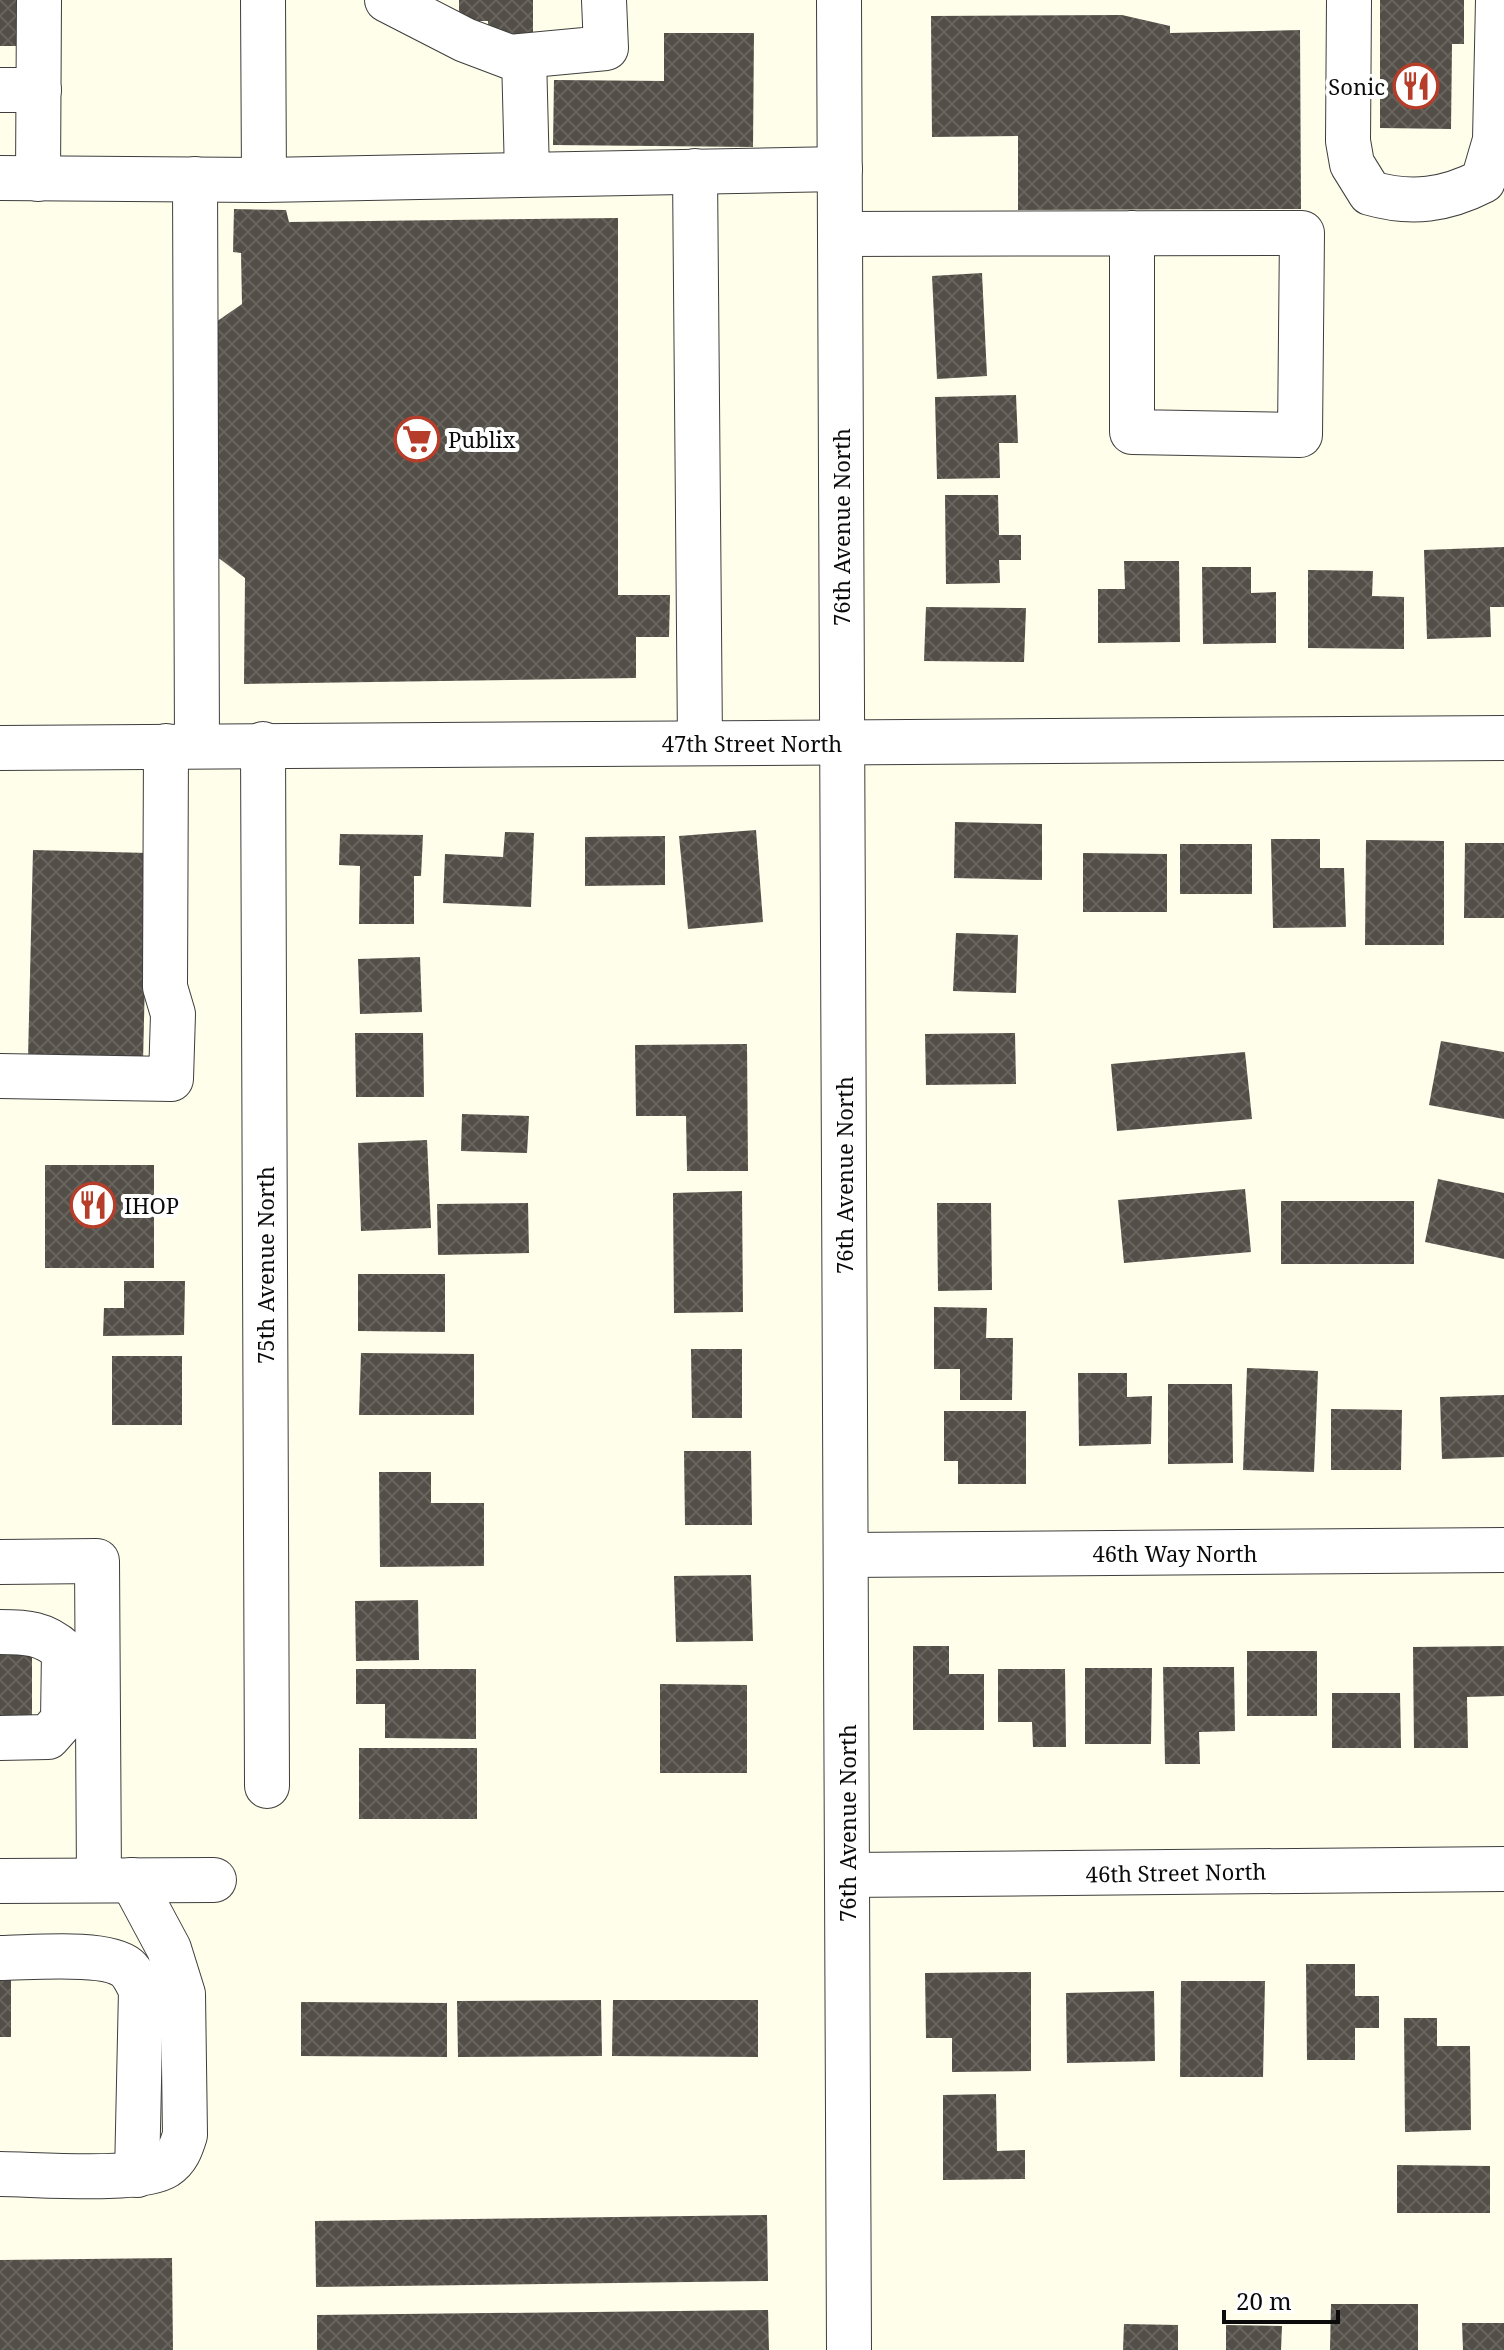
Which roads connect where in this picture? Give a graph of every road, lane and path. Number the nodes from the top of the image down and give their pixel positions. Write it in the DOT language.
graph roads {
  1 [pos="39,0"];
  2 [pos="263,0"];
  3 [pos="387,0"];
  4 [pos="604,0"];
  5 [pos="839,0"];
  6 [pos="1349,0"];
  7 [pos="1498,0"];
  8 [pos="524,56"];
  9 [pos="20,90"];
  10 [pos="840,169"];
  11 [pos="695,171"];
  12 [pos="527,174"];
  13 [pos="19,178"];
  14 [pos="195,179"];
  15 [pos="264,180"];
  16 [pos="1494,181"];
  17 [pos="1132,233"];
  18 [pos="840,234"];
  19 [pos="1504,738"];
  20 [pos="700,743"];
  21 [pos="842,743"];
  22 [pos="263,744"];
  23 [pos="182,746"];
  24 [pos="0,748"];
  25 [pos="0,1076"];
  26 [pos="1504,1550"];
  27 [pos="846,1555"];
  28 [pos="0,1562"];
  29 [pos="0,1632"];
  30 [pos="0,1738"];
  31 [pos="0,1758"];
  32 [pos="98,1758"];
  33 [pos="267,1786"];
  34 [pos="1504,1869"];
  35 [pos="847,1875"];
  36 [pos="116,1880"];
  37 [pos="214,1880"];
  38 [pos="0,1881"];
  39 [pos="0,1958"];
  40 [pos="0,2174"];
  41 [pos="137,2175"];
  42 [pos="849,2350"];
  1 -- 9 [label="street"];
  2 -- 15 [label="street"];
  3 -- 8 [label="street"];
  4 -- 8 [label="street"];
  5 -- 10 [label="street, 76th Avenue North"];
  6 -- 16 [label="street"];
  7 -- 16 [label="street"];
  8 -- 12 [label="street"];
  9 -- 13 [label="street"];
  10 -- 11 [label="street"];
  10 -- 18 [label="street, 76th Avenue North"];
  11 -- 12 [label="street"];
  11 -- 20 [label="street"];
  12 -- 15 [label="street"];
  13 -- 14 [label="street"];
  14 -- 15 [label="street"];
  14 -- 23 [label="street"];
  17 -- 17 [label="street"];
  17 -- 18 [label="street"];
  18 -- 21 [label="street, 76th Avenue North"];
  19 -- 21 [label="street, 47th Street North"];
  20 -- 21 [label="street, 47th Street North"];
  20 -- 22 [label="street, 47th Street North"];
  21 -- 27 [label="street, 76th Avenue North"];
  22 -- 23 [label="street, 47th Street North"];
  22 -- 33 [label="street, 75th Avenue North"];
  23 -- 24 [label="street, 47th Street North"];
  23 -- 25 [label="street"];
  26 -- 27 [label="street, 46th Way North"];
  27 -- 35 [label="street, 76th Avenue North"];
  28 -- 32 [label="street"];
  29 -- 30 [label="street"];
  31 -- 32 [label="street"];
  32 -- 36 [label="street"];
  34 -- 35 [label="street, 46th Street North"];
  35 -- 42 [label="street, 76th Avenue North"];
  36 -- 37 [label="street"];
  36 -- 38 [label="street"];
  36 -- 41 [label="street"];
  39 -- 41 [label="street"];
  40 -- 41 [label="street"];
}
